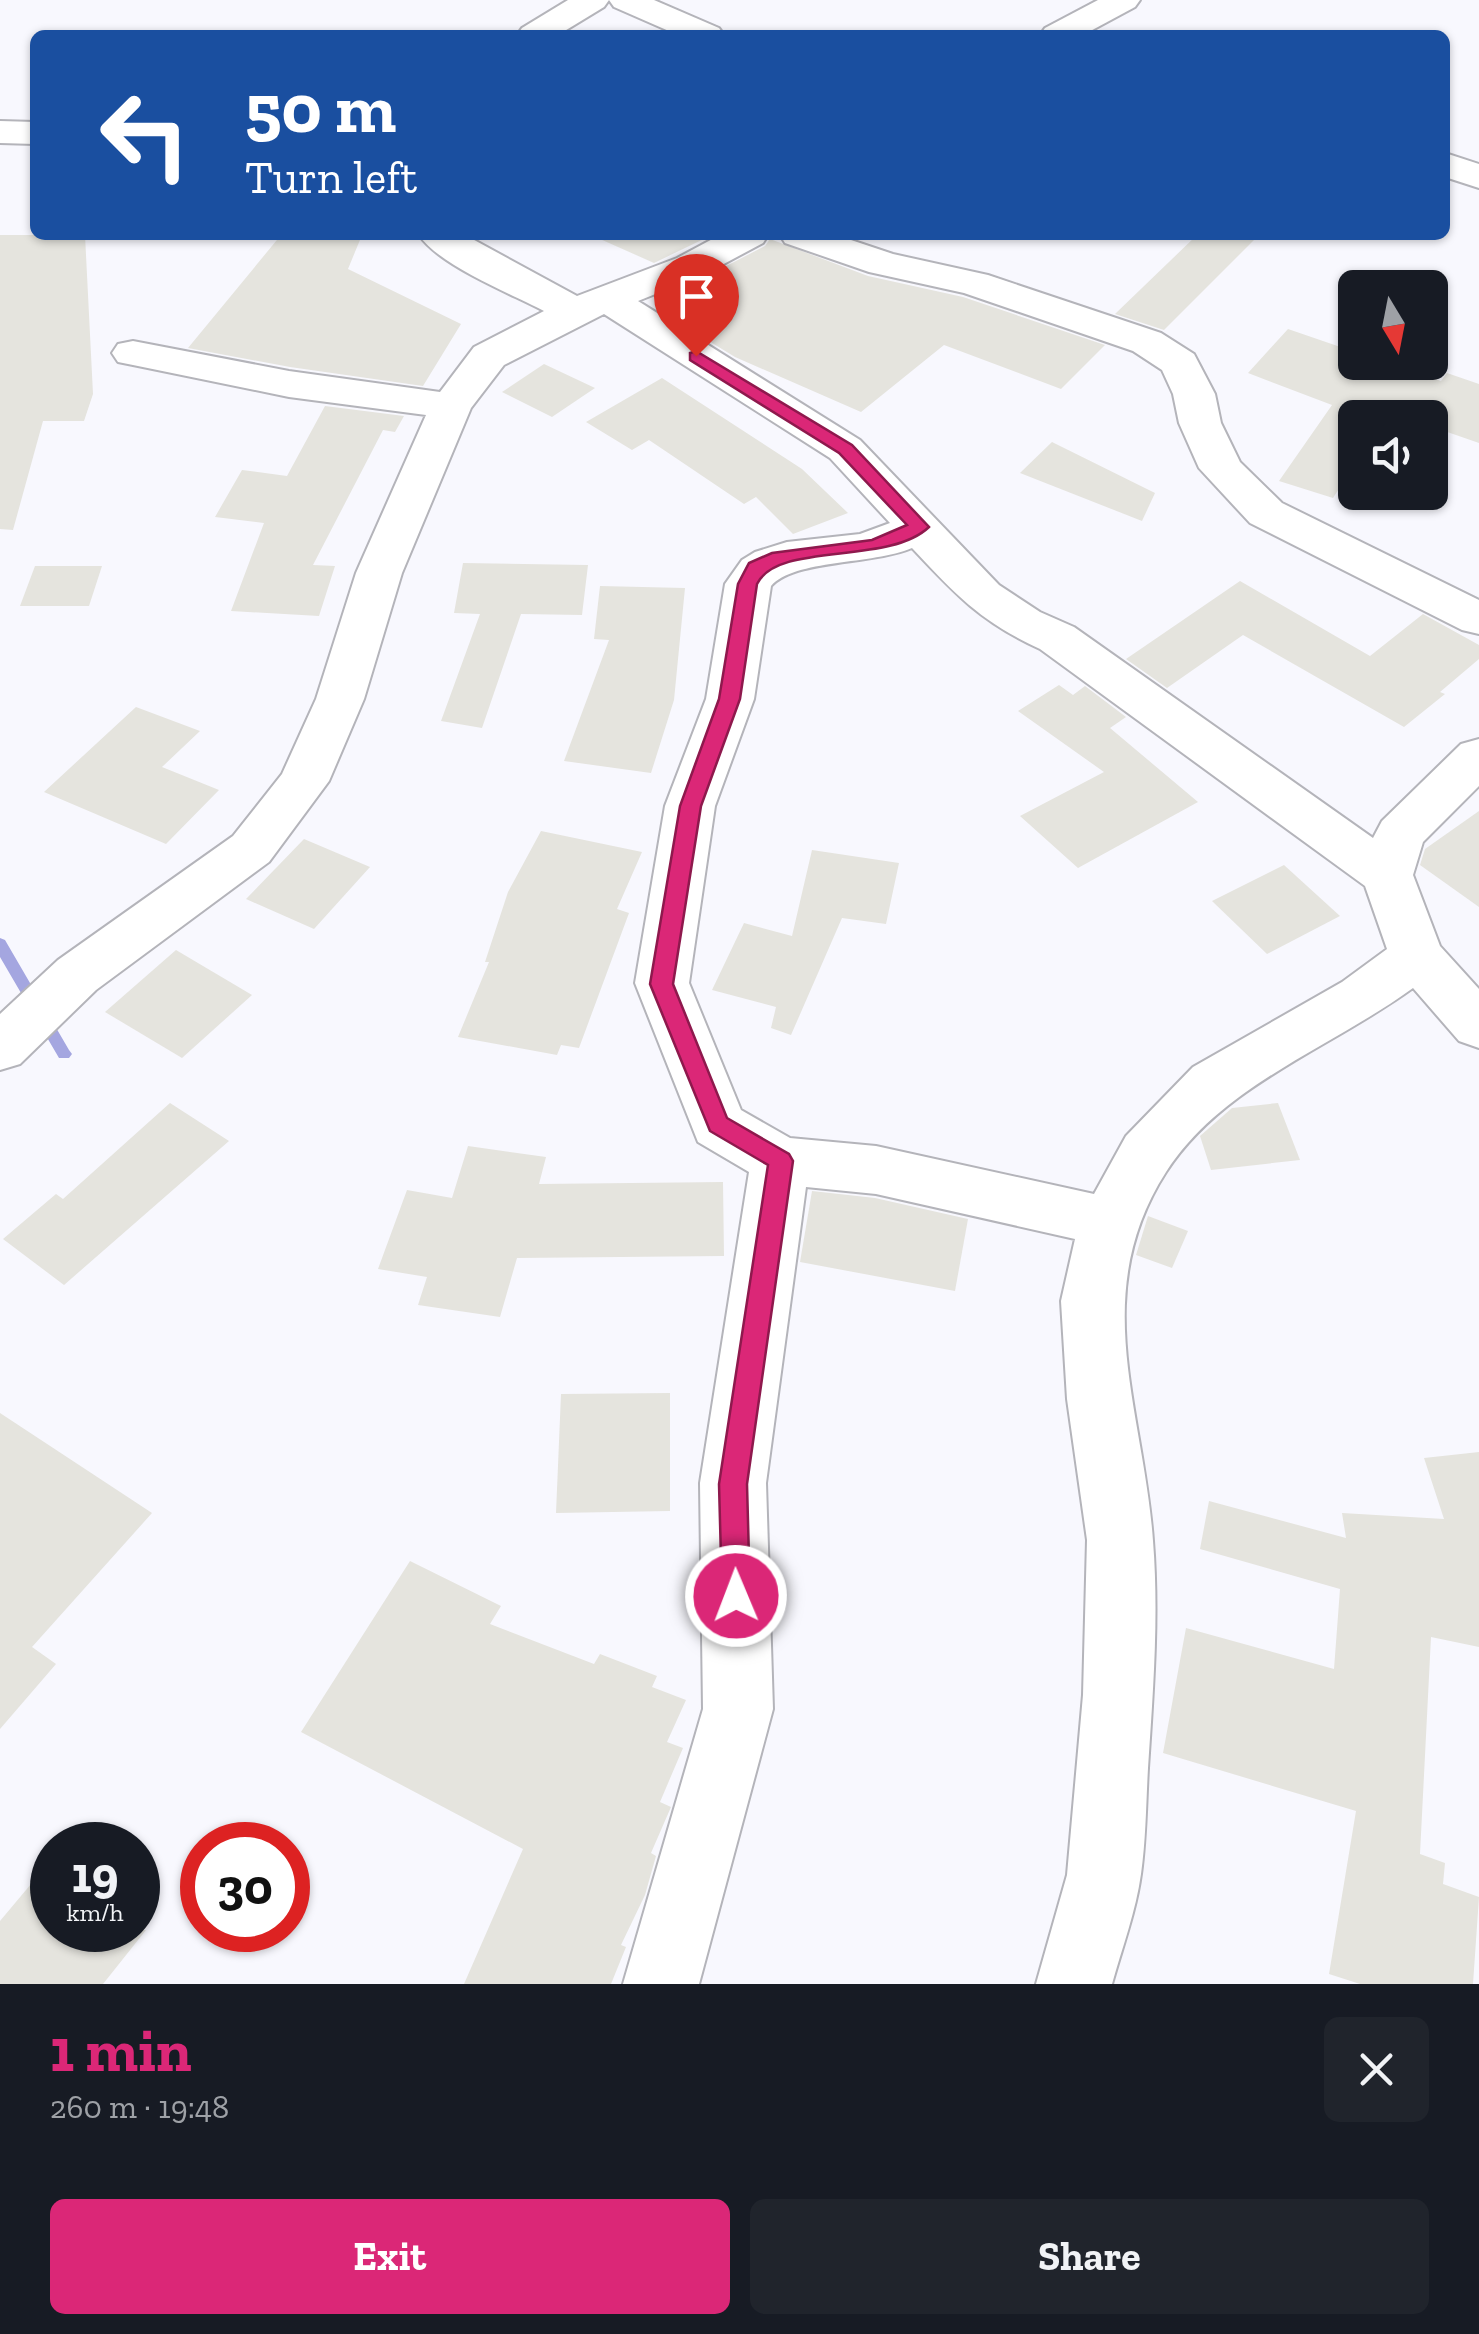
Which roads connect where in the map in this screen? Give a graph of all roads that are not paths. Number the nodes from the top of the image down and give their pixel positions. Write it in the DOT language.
graph roads {
  1 [pos="592,0"];
  2 [pos="626,0"];
  3 [pos="1123,0"];
  4 [pos="542,30"];
  5 [pos="695,30"];
  6 [pos="1066,30"];
  7 [pos="0,132"];
  8 [pos="30,133"];
  9 [pos="1450,166"];
  10 [pos="1479,177"];
  11 [pos="446,240"];
  12 [pos="739,240"];
  13 [pos="814,240"];
  14 [pos="590,305"];
  15 [pos="134,353"];
  16 [pos="452,406"];
  17 [pos="919,527"];
  18 [pos="1479,619"];
  19 [pos="1479,756"];
  20 [pos="1388,875"];
  21 [pos="1417,956"];
  22 [pos="1479,1026"];
  23 [pos="0,1048"];
  24 [pos="780,1161"];
  25 [pos="1110,1222"];
  26 [pos="661,1984"];
  27 [pos="1074,1984"];
  1 -- 4 [label="street"];
  2 -- 5 [label="street"];
  3 -- 6 [label="street"];
  7 -- 8 [label="street"];
  9 -- 10 [label="street"];
  11 -- 14 [label="street"];
  12 -- 14 [label="street"];
  13 -- 18 [label="street"];
  14 -- 16 [label="street"];
  14 -- 17 [label="street"];
  15 -- 16 [label="street"];
  16 -- 23 [label="street"];
  17 -- 20 [label="street"];
  17 -- 24 [label="street"];
  19 -- 20 [label="street"];
  20 -- 21 [label="street"];
  21 -- 22 [label="street"];
  21 -- 25 [label="street"];
  24 -- 25 [label="street"];
  24 -- 26 [label="street"];
  25 -- 27 [label="street"];
}
